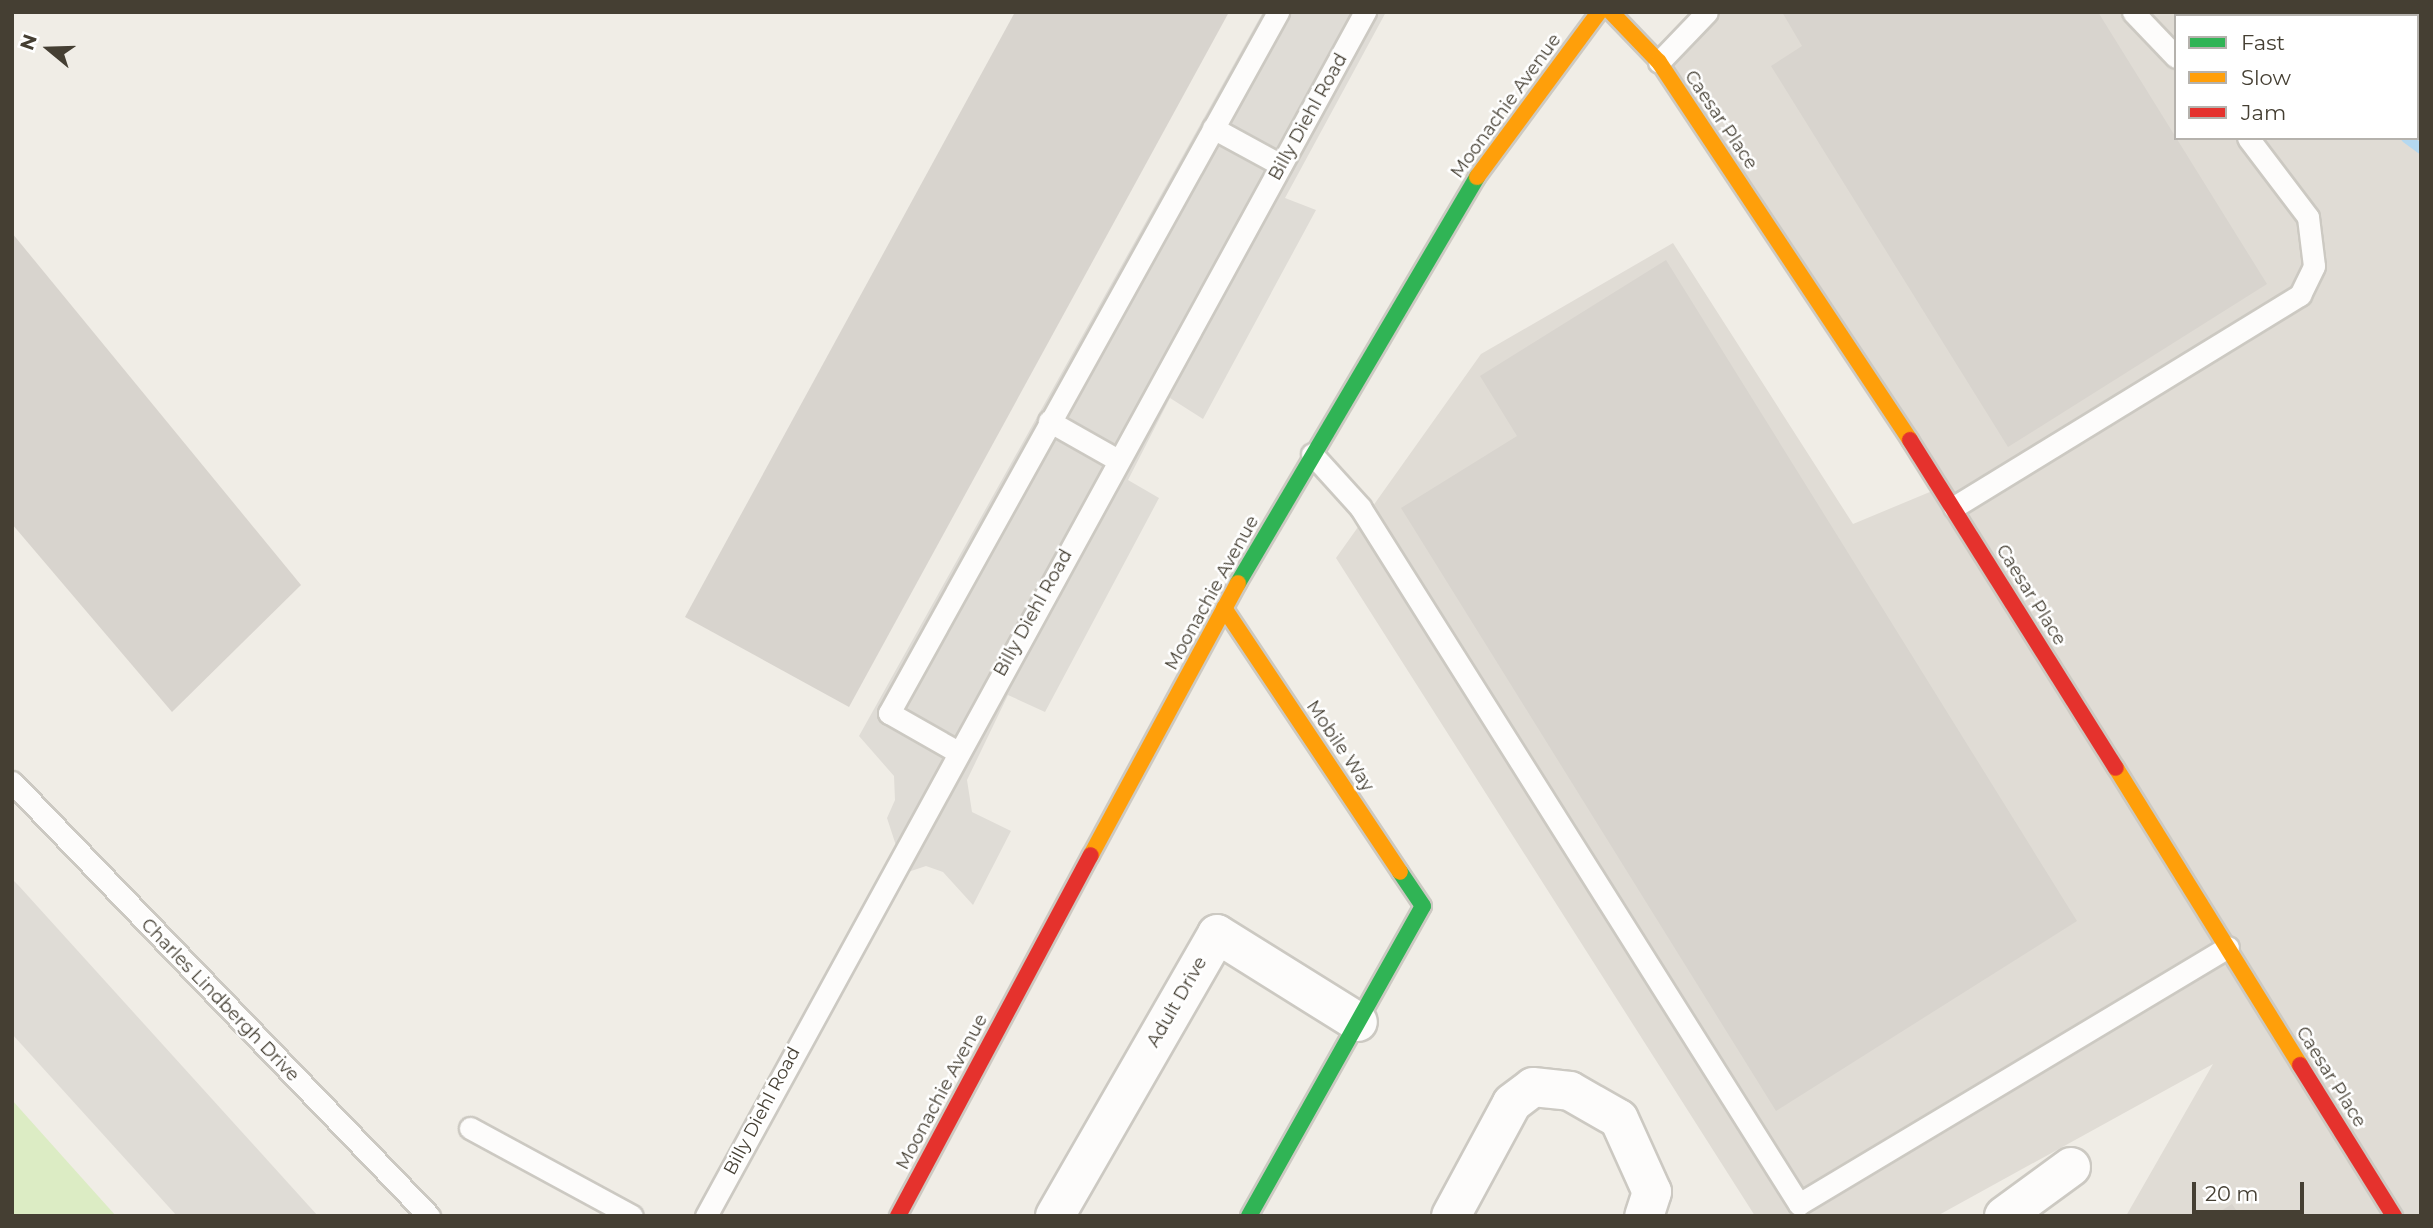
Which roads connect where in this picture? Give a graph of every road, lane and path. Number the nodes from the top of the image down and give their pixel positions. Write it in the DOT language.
graph roads {
  1 [pos="1278,12"];
  2 [pos="1365,12"];
  3 [pos="1599,12"];
  4 [pos="1611,12"];
  5 [pos="1707,12"];
  6 [pos="2133,12"];
  7 [pos="2174,55"];
  8 [pos="1659,62"];
  9 [pos="1213,128"];
  10 [pos="2250,140"];
  11 [pos="1281,165"];
  12 [pos="1049,421"];
  13 [pos="1312,454"];
  14 [pos="1118,460"];
  15 [pos="1954,507"];
  16 [pos="1224,608"];
  17 [pos="956,751"];
  18 [pos="12,782"];
  19 [pos="2228,947"];
  20 [pos="1358,1022"];
  21 [pos="470,1128"];
  22 [pos="2071,1167"];
  23 [pos="429,1216"];
  24 [pos="632,1216"];
  25 [pos="705,1216"];
  26 [pos="898,1216"];
  27 [pos="1055,1216"];
  28 [pos="1249,1216"];
  29 [pos="1451,1216"];
  30 [pos="1644,1216"];
  31 [pos="2004,1216"];
  32 [pos="2394,1216"];
  1 -- 9 [label="lane"];
  2 -- 11 [label="lane, Billy Diehl Road"];
  3 -- 13 [label="street, Moonachie Avenue"];
  4 -- 8 [label="street, Caesar Place"];
  5 -- 8 [label="lane"];
  6 -- 7 [label="lane"];
  8 -- 15 [label="street, Caesar Place"];
  9 -- 11 [label="lane"];
  9 -- 12 [label="lane"];
  10 -- 15 [label="lane"];
  11 -- 14 [label="lane, Billy Diehl Road"];
  12 -- 14 [label="lane"];
  12 -- 17 [label="lane"];
  13 -- 16 [label="street, Moonachie Avenue"];
  13 -- 19 [label="lane"];
  14 -- 17 [label="lane, Billy Diehl Road"];
  15 -- 19 [label="street, Caesar Place"];
  16 -- 20 [label="street, Mobile Way"];
  16 -- 26 [label="street, Moonachie Avenue"];
  17 -- 25 [label="lane, Billy Diehl Road"];
  18 -- 23 [label="lane, Charles Lindbergh Drive"];
  19 -- 32 [label="street, Caesar Place"];
  20 -- 27 [label="street, Adult Drive"];
  20 -- 28 [label="street"];
  21 -- 24 [label="lane"];
  22 -- 31 [label="street"];
  29 -- 30 [label="street"];
}
